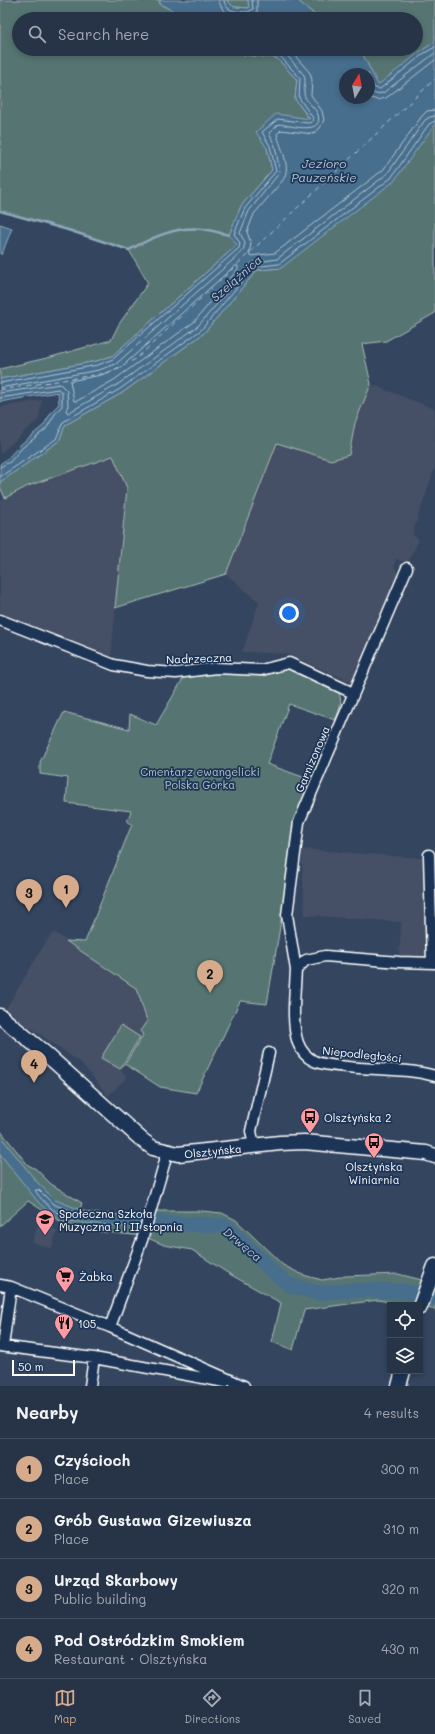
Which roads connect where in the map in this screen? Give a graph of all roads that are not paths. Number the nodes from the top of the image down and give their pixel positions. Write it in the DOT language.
graph roads {
  1 [pos="407,568"];
  2 [pos="0,620"];
  3 [pos="353,693"];
  4 [pos="429,855"];
  5 [pos="433,963"];
  6 [pos="296,970"];
  7 [pos="295,1015"];
  8 [pos="0,1016"];
  9 [pos="269,1053"];
  10 [pos="435,1076"];
  11 [pos="254,1146"];
  12 [pos="165,1152"];
  13 [pos="432,1154"];
  14 [pos="435,1266"];
  15 [pos="0,1285"];
  16 [pos="10,1286"];
  17 [pos="422,1302"];
  18 [pos="110,1327"];
  19 [pos="2,1346"];
  20 [pos="168,1352"];
  21 [pos="94,1358"];
  22 [pos="160,1370"];
  23 [pos="402,1374"];
  24 [pos="90,1386"];
  25 [pos="243,1386"];
  26 [pos="399,1386"];
  1 -- 3 [label="street, Garnizonowa"];
  2 -- 3 [label="street, Nadrzeczna"];
  3 -- 6 [label="street, Garnizonowa"];
  4 -- 5 [label="street"];
  5 -- 6 [label="street"];
  6 -- 7 [label="street, Garnizonowa"];
  7 -- 10 [label="street, Niepodległości"];
  8 -- 12 [label="street, Olsztyńska"];
  9 -- 11 [label="street"];
  11 -- 12 [label="street, Olsztyńska"];
  11 -- 13 [label="street, Olsztyńska"];
  12 -- 18 [label="street"];
  14 -- 17 [label="street"];
  15 -- 16 [label="street"];
  16 -- 18 [label="street"];
  16 -- 19 [label="street"];
  18 -- 20 [label="street"];
  19 -- 21 [label="street"];
  20 -- 22 [label="street"];
  20 -- 25 [label="street"];
  21 -- 22 [label="street"];
  21 -- 24 [label="street"];
  22 -- 25 [label="street"];
  23 -- 26 [label="street"];
}
